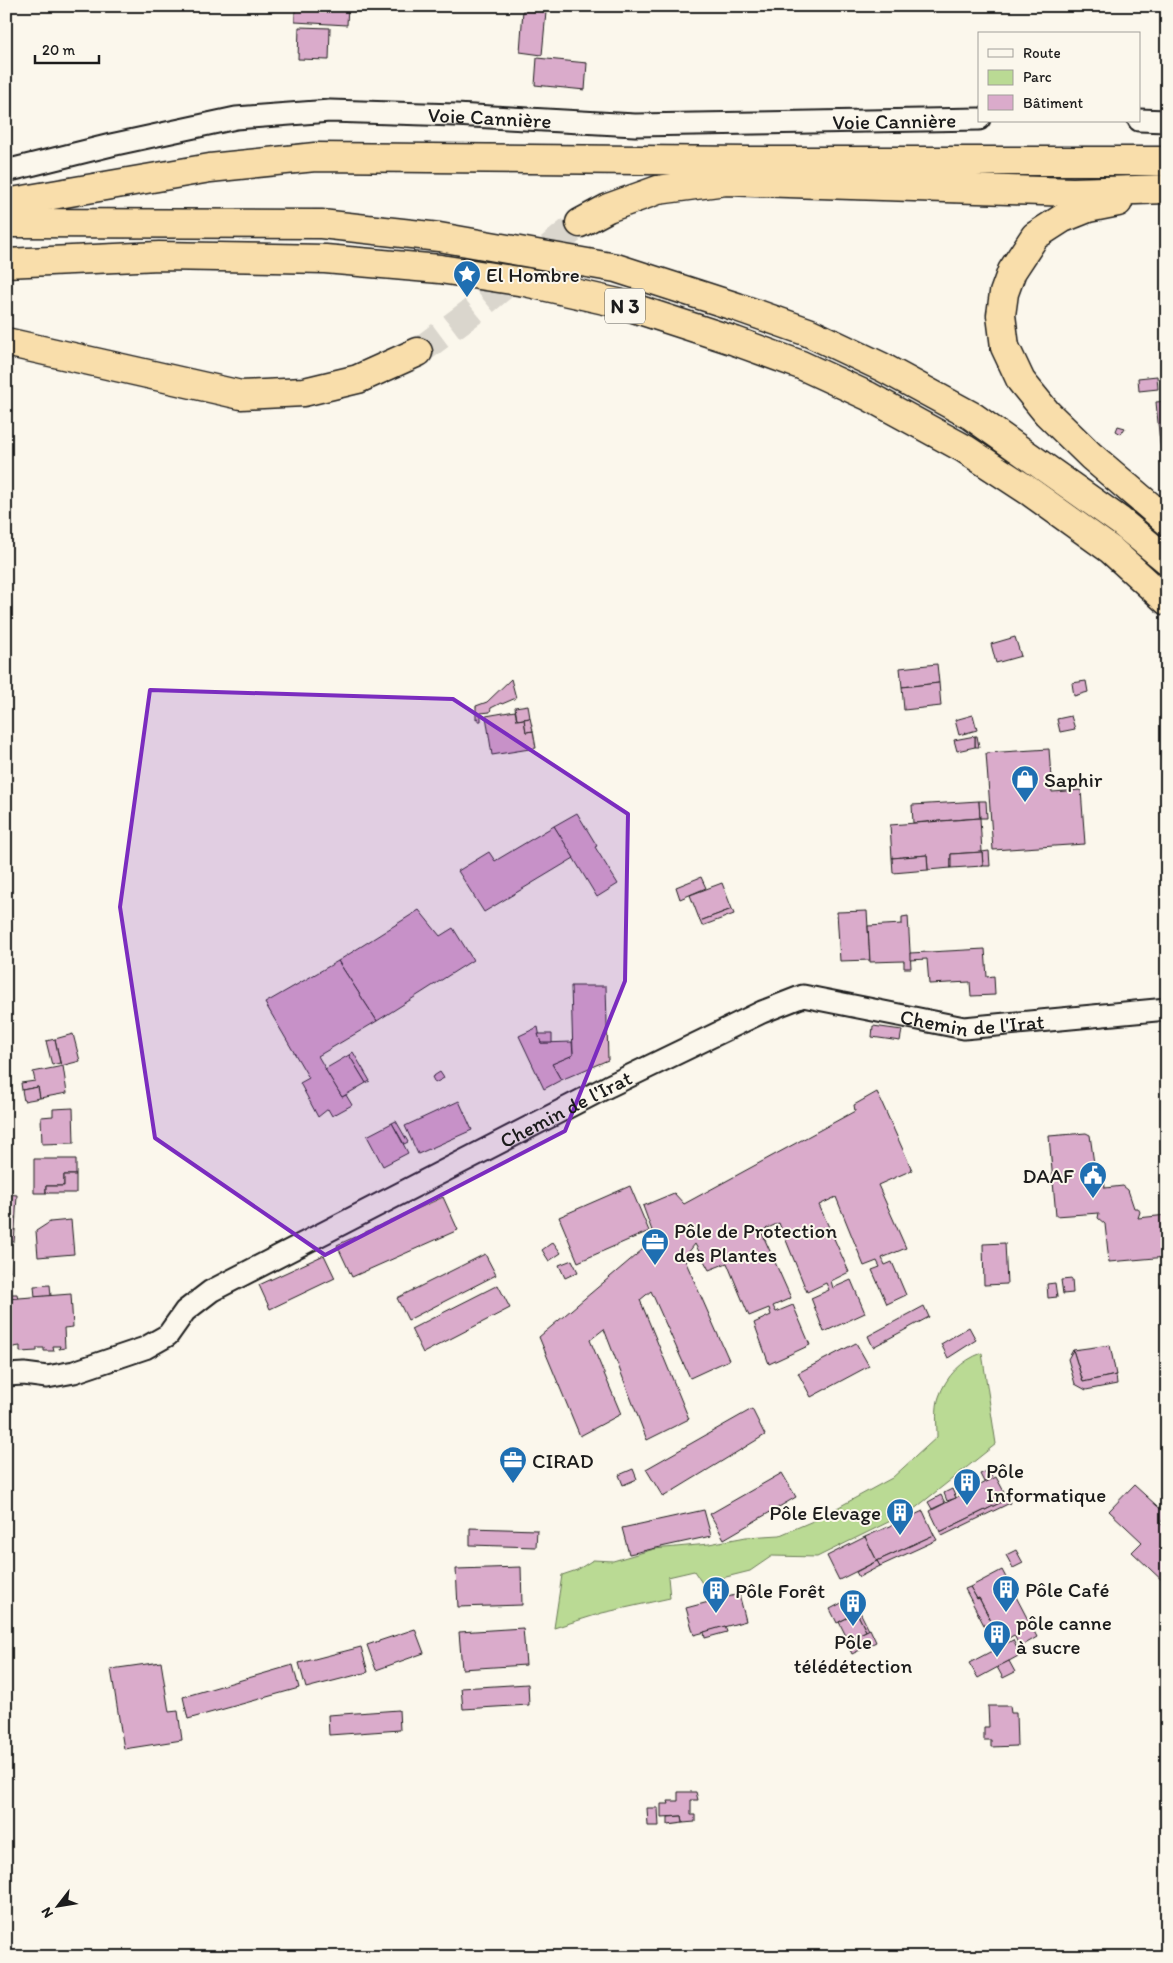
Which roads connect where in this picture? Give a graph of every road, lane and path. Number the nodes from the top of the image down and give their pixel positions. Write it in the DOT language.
graph roads {
  1 [pos="978,119"];
  2 [pos="1140,120"];
  3 [pos="1167,121"];
  4 [pos="1167,161"];
  5 [pos="6,171"];
  6 [pos="1167,191"];
  7 [pos="6,202"];
  8 [pos="6,223"];
  9 [pos="580,223"];
  10 [pos="6,263"];
  11 [pos="6,342"];
  12 [pos="418,352"];
  13 [pos="1167,521"];
  14 [pos="1167,560"];
  15 [pos="1167,601"];
  16 [pos="1167,1009"];
  17 [pos="6,1375"];
  1 -- 5 [label="street, Voie Cannière"];
  2 -- 3 [label="street"];
  4 -- 7 [label="highway"];
  6 -- 9 [label="highway"];
  6 -- 13 [label="highway"];
  8 -- 14 [label="highway, N 3"];
  10 -- 15 [label="highway, N 3"];
  11 -- 12 [label="highway"];
  16 -- 17 [label="street, Chemin de l'Irat"];
}
